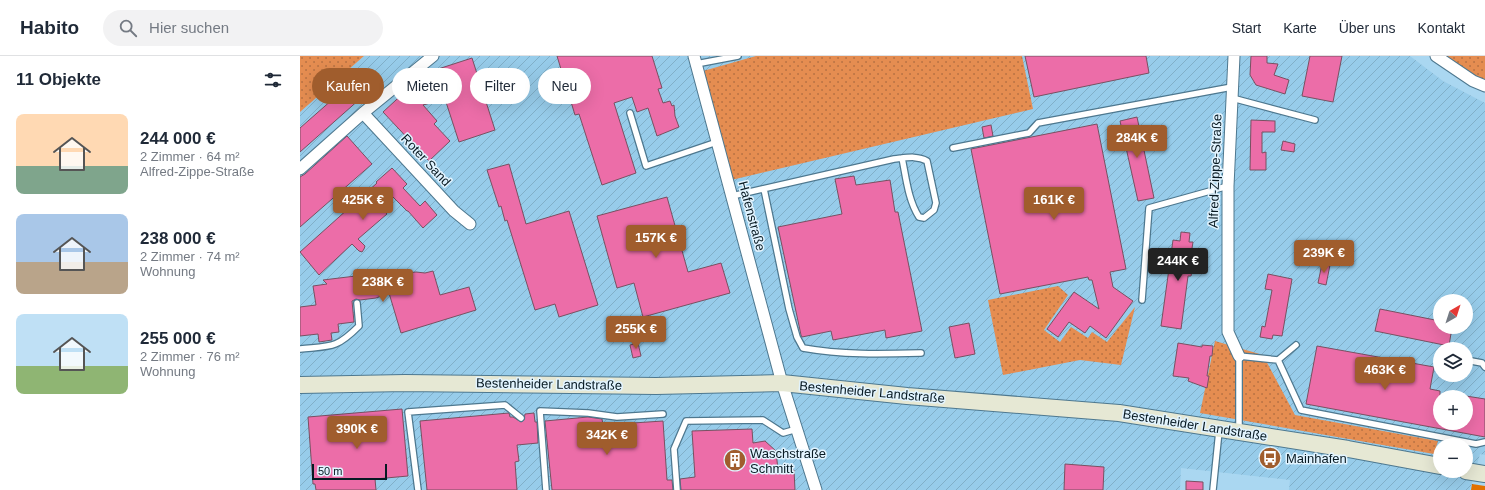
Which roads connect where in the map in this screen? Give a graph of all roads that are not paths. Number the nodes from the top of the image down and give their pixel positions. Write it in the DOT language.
graph roads {
  1 [pos="433,56"];
  2 [pos="738,56"];
  3 [pos="1234,56"];
  4 [pos="1436,56"];
  5 [pos="695,60"];
  6 [pos="1485,86"];
  7 [pos="1232,93"];
  8 [pos="630,113"];
  9 [pos="363,114"];
  10 [pos="1315,120"];
  11 [pos="717,142"];
  12 [pos="953,148"];
  13 [pos="902,158"];
  14 [pos="300,169"];
  15 [pos="1228,186"];
  16 [pos="764,189"];
  17 [pos="732,196"];
  18 [pos="470,224"];
  19 [pos="1142,300"];
  20 [pos="357,303"];
  21 [pos="1296,345"];
  22 [pos="300,349"];
  23 [pos="921,353"];
  24 [pos="1238,356"];
  25 [pos="1278,360"];
  26 [pos="1473,361"];
  27 [pos="1485,367"];
  28 [pos="782,384"];
  29 [pos="300,385"];
  30 [pos="664,414"];
  31 [pos="521,418"];
  32 [pos="797,429"];
  33 [pos="1219,429"];
  34 [pos="1239,432"];
  35 [pos="1485,442"];
  36 [pos="1433,465"];
  37 [pos="1473,472"];
  38 [pos="1485,474"];
  39 [pos="418,490"];
  40 [pos="546,490"];
  41 [pos="677,490"];
  42 [pos="816,490"];
  43 [pos="1214,490"];
  1 -- 9 [label="street"];
  2 -- 5 [label="lane"];
  3 -- 7 [label="street, Alfred-Zippe-Straße"];
  4 -- 6 [label="street"];
  5 -- 11 [label="street, Hafenstraße"];
  7 -- 10 [label="lane"];
  7 -- 12 [label="lane"];
  7 -- 15 [label="street, Alfred-Zippe-Straße"];
  8 -- 11 [label="lane"];
  9 -- 14 [label="street"];
  9 -- 18 [label="street, Roter Sand"];
  11 -- 17 [label="street, Hafenstraße"];
  13 -- 13 [label="lane"];
  13 -- 16 [label="lane"];
  15 -- 19 [label="lane"];
  15 -- 24 [label="street, Alfred-Zippe-Straße"];
  16 -- 17 [label="lane"];
  16 -- 23 [label="lane"];
  17 -- 28 [label="street, Hafenstraße"];
  20 -- 22 [label="lane"];
  21 -- 25 [label="lane"];
  24 -- 25 [label="lane"];
  24 -- 34 [label="lane"];
  25 -- 35 [label="lane"];
  26 -- 27 [label="lane"];
  28 -- 29 [label="main road, Bestenheider Landstraße"];
  28 -- 32 [label="street, Hafenstraße"];
  28 -- 33 [label="main road, Bestenheider Landstraße"];
  30 -- 40 [label="lane"];
  31 -- 39 [label="lane"];
  32 -- 41 [label="lane"];
  32 -- 42 [label="street, Hafenstraße"];
  33 -- 34 [label="main road, Bestenheider Landstraße"];
  33 -- 43 [label="lane"];
  34 -- 36 [label="main road, Bestenheider Landstraße"];
  37 -- 38 [label="main road"];
}
